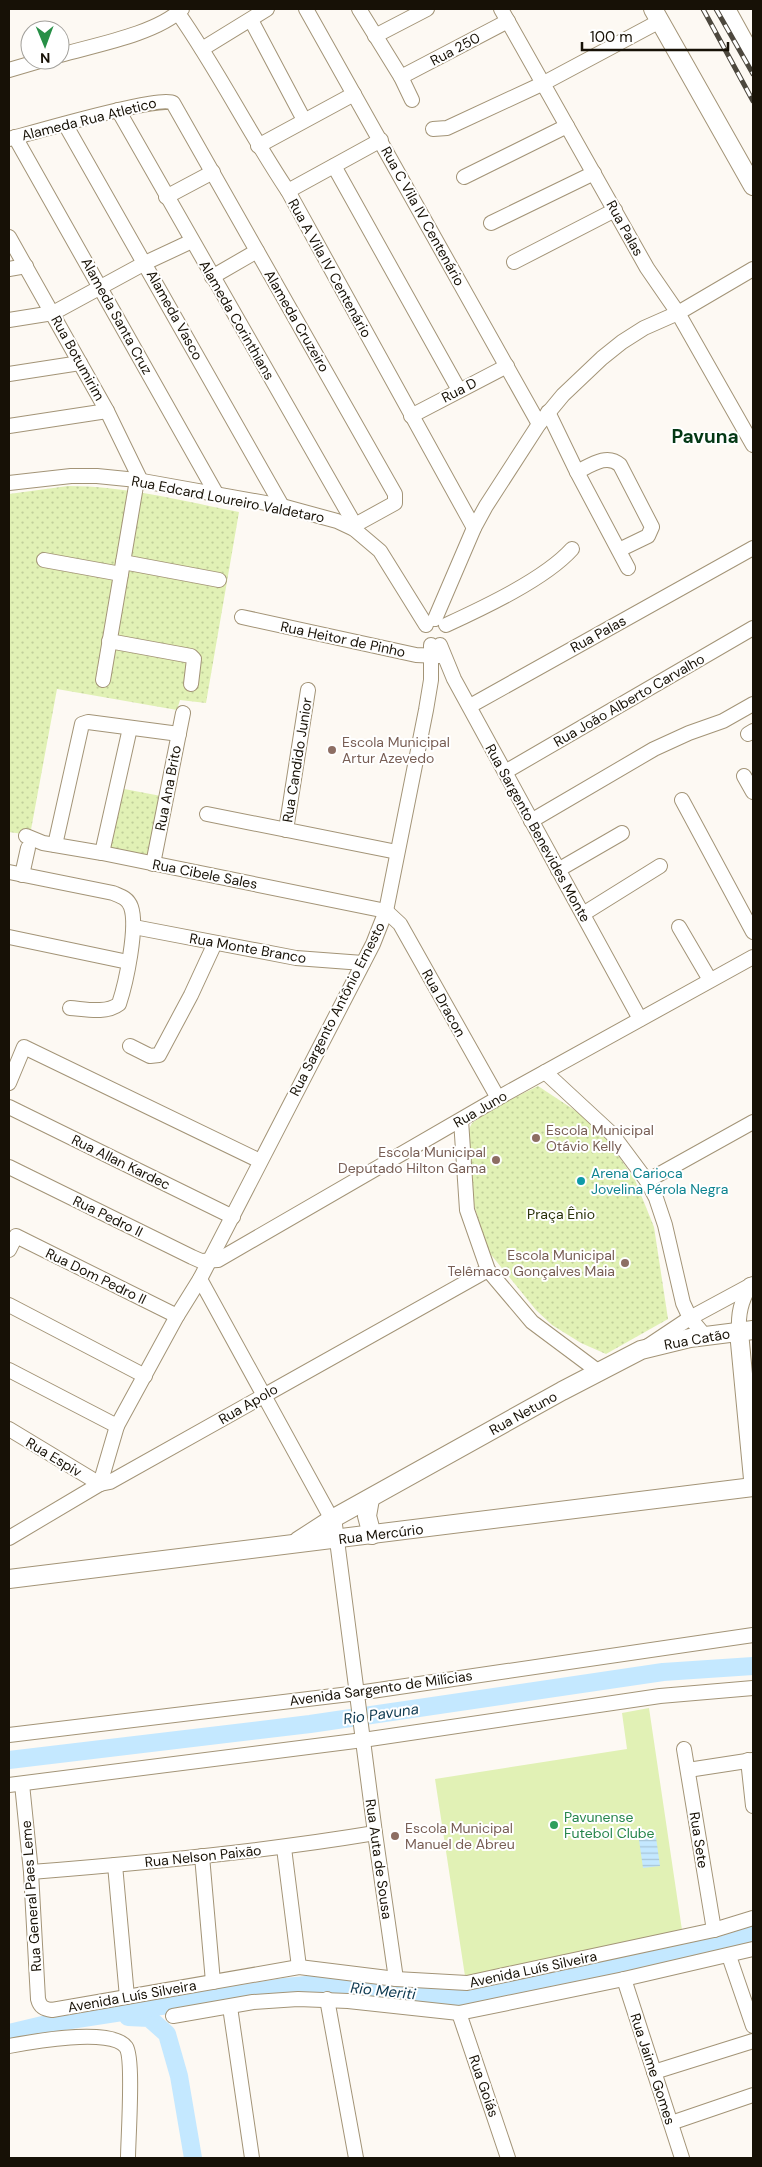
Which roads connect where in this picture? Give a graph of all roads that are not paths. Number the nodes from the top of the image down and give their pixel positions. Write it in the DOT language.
graph roads {
  1 [pos="267,9"];
  2 [pos="306,9"];
  3 [pos="359,9"];
  4 [pos="427,9"];
  5 [pos="501,9"];
  6 [pos="726,9"];
  7 [pos="180,11"];
  8 [pos="656,15"];
  9 [pos="251,20"];
  10 [pos="508,21"];
  11 [pos="375,36"];
  12 [pos="202,49"];
  13 [pos="70,52"];
  14 [pos="753,58"];
  15 [pos="401,77"];
  16 [pos="544,82"];
  17 [pos="354,94"];
  18 [pos="412,100"];
  19 [pos="170,101"];
  20 [pos="118,110"];
  21 [pos="304,120"];
  22 [pos="65,124"];
  23 [pos="567,126"];
  24 [pos="433,129"];
  25 [pos="12,138"];
  26 [pos="381,140"];
  27 [pos="258,146"];
  28 [pos="334,166"];
  29 [pos="213,172"];
  30 [pos="594,173"];
  31 [pos="464,177"];
  32 [pos="753,186"];
  33 [pos="288,191"];
  34 [pos="166,197"];
  35 [pos="615,210"];
  36 [pos="491,223"];
  37 [pos="9,238"];
  38 [pos="192,241"];
  39 [pos="257,251"];
  40 [pos="514,262"];
  41 [pos="145,263"];
  42 [pos="26,266"];
  43 [pos="9,269"];
  44 [pos="753,269"];
  45 [pos="212,277"];
  46 [pos="100,288"];
  47 [pos="678,312"];
  48 [pos="52,313"];
  49 [pos="9,320"];
  50 [pos="80,363"];
  51 [pos="508,366"];
  52 [pos="9,374"];
  53 [pos="459,390"];
  54 [pos="108,411"];
  55 [pos="548,412"];
  56 [pos="411,416"];
  57 [pos="539,424"];
  58 [pos="9,426"];
  59 [pos="753,445"];
  60 [pos="577,472"];
  61 [pos="139,481"];
  62 [pos="9,483"];
  63 [pos="218,495"];
  64 [pos="282,506"];
  65 [pos="354,527"];
  66 [pos="474,528"];
  67 [pos="753,548"];
  68 [pos="572,549"];
  69 [pos="619,550"];
  70 [pos="44,560"];
  71 [pos="122,568"];
  72 [pos="628,568"];
  73 [pos="219,580"];
  74 [pos="242,617"];
  75 [pos="436,623"];
  76 [pos="753,628"];
  77 [pos="109,641"];
  78 [pos="436,650"];
  79 [pos="102,680"];
  80 [pos="191,684"];
  81 [pos="308,690"];
  82 [pos="753,704"];
  83 [pos="470,706"];
  84 [pos="183,713"];
  85 [pos="130,728"];
  86 [pos="179,734"];
  87 [pos="505,772"];
  88 [pos="744,776"];
  89 [pos="753,792"];
  90 [pos="682,800"];
  91 [pos="207,814"];
  92 [pos="531,821"];
  93 [pos="286,830"];
  94 [pos="622,833"];
  95 [pos="55,845"];
  96 [pos="397,852"];
  97 [pos="102,853"];
  98 [pos="153,864"];
  99 [pos="660,866"];
  100 [pos="558,870"];
  101 [pos="15,874"];
  102 [pos="386,911"];
  103 [pos="583,914"];
  104 [pos="134,927"];
  105 [pos="679,927"];
  106 [pos="753,932"];
  107 [pos="9,937"];
  108 [pos="215,943"];
  109 [pos="753,957"];
  110 [pos="128,962"];
  111 [pos="363,963"];
  112 [pos="710,980"];
  113 [pos="70,1008"];
  114 [pos="640,1018"];
  115 [pos="130,1046"];
  116 [pos="545,1072"];
  117 [pos="9,1082"];
  118 [pos="498,1098"];
  119 [pos="9,1107"];
  120 [pos="461,1120"];
  121 [pos="753,1122"];
  122 [pos="260,1161"];
  123 [pos="9,1167"];
  124 [pos="646,1181"];
  125 [pos="233,1217"];
  126 [pos="9,1250"];
  127 [pos="208,1262"];
  128 [pos="488,1270"];
  129 [pos="200,1279"];
  130 [pos="752,1285"];
  131 [pos="9,1306"];
  132 [pos="177,1316"];
  133 [pos="690,1318"];
  134 [pos="746,1331"];
  135 [pos="705,1336"];
  136 [pos="641,1350"];
  137 [pos="9,1370"];
  138 [pos="599,1372"];
  139 [pos="145,1376"];
  140 [pos="263,1395"];
  141 [pos="117,1426"];
  142 [pos="9,1429"];
  143 [pos="753,1479"];
  144 [pos="100,1484"];
  145 [pos="753,1487"];
  146 [pos="370,1499"];
  147 [pos="332,1519"];
  148 [pos="372,1535"];
  149 [pos="9,1538"];
  150 [pos="338,1539"];
  151 [pos="293,1544"];
  152 [pos="9,1579"];
  153 [pos="753,1635"];
  154 [pos="753,1688"];
  155 [pos="358,1695"];
  156 [pos="9,1735"];
  157 [pos="363,1736"];
  158 [pos="684,1749"];
  159 [pos="751,1760"];
  160 [pos="688,1770"];
  161 [pos="15,1784"];
  162 [pos="753,1806"];
  163 [pos="375,1833"];
  164 [pos="284,1848"];
  165 [pos="202,1856"];
  166 [pos="115,1865"];
  167 [pos="31,1872"];
  168 [pos="753,1918"];
  169 [pos="714,1930"];
  170 [pos="753,1949"];
  171 [pos="729,1956"];
  172 [pos="299,1967"];
  173 [pos="396,1979"];
  174 [pos="624,1979"];
  175 [pos="213,1982"];
  176 [pos="127,1996"];
  177 [pos="327,1999"];
  178 [pos="42,2007"];
  179 [pos="230,2007"];
  180 [pos="459,2013"];
  181 [pos="173,2016"];
  182 [pos="753,2026"];
  183 [pos="753,2041"];
  184 [pos="9,2046"];
  185 [pos="654,2072"];
  186 [pos="753,2094"];
  187 [pos="671,2123"];
  188 [pos="128,2158"];
  189 [pos="252,2158"];
  190 [pos="356,2158"];
  191 [pos="508,2158"];
  192 [pos="682,2158"];
  1 -- 9 [label="street"];
  2 -- 17 [label="street, Rua C Vila IV Centenário"];
  3 -- 11 [label="street"];
  4 -- 11 [label="street"];
  5 -- 10 [label="street, Rua Palas"];
  6 -- 14 [label="main road"];
  7 -- 12 [label="street, Rua A Vila IV Centenário"];
  7 -- 13 [label="street"];
  8 -- 16 [label="street"];
  8 -- 32 [label="main road"];
  9 -- 12 [label="street"];
  9 -- 21 [label="street"];
  10 -- 15 [label="street, Rua 250"];
  10 -- 16 [label="street, Rua Palas"];
  11 -- 15 [label="street"];
  12 -- 27 [label="street, Rua A Vila IV Centenário"];
  15 -- 18 [label="street"];
  16 -- 23 [label="street, Rua Palas"];
  16 -- 24 [label="street"];
  17 -- 21 [label="street"];
  17 -- 26 [label="street, Rua C Vila IV Centenário"];
  19 -- 20 [label="street, Alameda Rua Atletico"];
  19 -- 29 [label="street, Alameda Cruzeiro"];
  20 -- 22 [label="street, Alameda Rua Atletico"];
  20 -- 34 [label="street, Alameda Corinthians"];
  21 -- 27 [label="street"];
  22 -- 25 [label="street, Alameda Rua Atletico"];
  22 -- 41 [label="street, Alameda Vasco"];
  23 -- 30 [label="street, Rua Palas"];
  23 -- 31 [label="street"];
  25 -- 46 [label="street, Alameda Santa Cruz"];
  26 -- 28 [label="street"];
  26 -- 51 [label="street, Rua C Vila IV Centenário"];
  27 -- 33 [label="street, Rua A Vila IV Centenário"];
  28 -- 33 [label="street"];
  28 -- 53 [label="street"];
  29 -- 34 [label="street"];
  29 -- 39 [label="street, Alameda Cruzeiro"];
  30 -- 35 [label="street, Rua Palas"];
  30 -- 36 [label="street"];
  33 -- 56 [label="street, Rua A Vila IV Centenário"];
  34 -- 38 [label="street, Alameda Corinthians"];
  35 -- 40 [label="street"];
  35 -- 47 [label="street, Rua Palas"];
  37 -- 42 [label="street, Rua Botumirim"];
  38 -- 41 [label="street"];
  38 -- 45 [label="street, Alameda Corinthians"];
  39 -- 45 [label="street"];
  39 -- 65 [label="street, Alameda Cruzeiro"];
  41 -- 46 [label="street"];
  41 -- 64 [label="street, Alameda Vasco"];
  42 -- 43 [label="street"];
  42 -- 48 [label="street, Rua Botumirim"];
  44 -- 47 [label="street"];
  45 -- 65 [label="street, Alameda Corinthians"];
  46 -- 48 [label="street"];
  46 -- 63 [label="street, Alameda Santa Cruz"];
  47 -- 55 [label="street"];
  47 -- 59 [label="street, Rua Palas"];
  48 -- 49 [label="street"];
  48 -- 50 [label="street, Rua Botumirim"];
  50 -- 52 [label="street"];
  50 -- 54 [label="street, Rua Botumirim"];
  51 -- 53 [label="street, Rua D"];
  51 -- 57 [label="street, Rua C Vila IV Centenário"];
  53 -- 56 [label="street, Rua D"];
  54 -- 58 [label="street"];
  54 -- 61 [label="street, Rua Botumirim"];
  55 -- 57 [label="street"];
  55 -- 60 [label="street"];
  56 -- 66 [label="street, Rua A Vila IV Centenário"];
  57 -- 66 [label="street"];
  60 -- 69 [label="street"];
  60 -- 69 [label="street"];
  61 -- 62 [label="street, Rua Edcard Loureiro Valdetaro"];
  61 -- 63 [label="street, Rua Edcard Loureiro Valdetaro"];
  61 -- 71 [label="street"];
  63 -- 64 [label="street, Rua Edcard Loureiro Valdetaro"];
  64 -- 65 [label="street, Rua Edcard Loureiro Valdetaro"];
  65 -- 75 [label="street, Rua Edcard Loureiro Valdetaro"];
  66 -- 75 [label="street"];
  67 -- 83 [label="street, Rua Palas"];
  68 -- 75 [label="street"];
  69 -- 72 [label="street"];
  70 -- 71 [label="street"];
  71 -- 73 [label="street"];
  71 -- 77 [label="street"];
  74 -- 78 [label="street, Rua Heitor de Pinho"];
  75 -- 78 [label="street"];
  75 -- 78 [label="street"];
  76 -- 87 [label="street, Rua João Alberto Carvalho"];
  77 -- 79 [label="street"];
  77 -- 80 [label="street"];
  78 -- 83 [label="street, Rua Sargento Benevides Monte"];
  78 -- 96 [label="street, Rua Sargento Antônio Ernesto"];
  81 -- 93 [label="street, Rua Candido Junior"];
  82 -- 92 [label="street"];
  83 -- 87 [label="street, Rua Sargento Benevides Monte"];
  84 -- 86 [label="street, Rua Ana Brito"];
  85 -- 86 [label="street"];
  85 -- 95 [label="street"];
  85 -- 97 [label="street"];
  86 -- 98 [label="street, Rua Ana Brito"];
  87 -- 92 [label="street, Rua Sargento Benevides Monte"];
  88 -- 89 [label="street"];
  90 -- 106 [label="street"];
  91 -- 93 [label="street"];
  92 -- 100 [label="street, Rua Sargento Benevides Monte"];
  93 -- 96 [label="street"];
  94 -- 100 [label="street"];
  95 -- 97 [label="street, Rua Cibele Sales"];
  95 -- 101 [label="street, Rua Cibele Sales"];
  96 -- 102 [label="street, Rua Sargento Antônio Ernesto"];
  97 -- 98 [label="street, Rua Cibele Sales"];
  98 -- 102 [label="street, Rua Cibele Sales"];
  99 -- 103 [label="street"];
  100 -- 103 [label="street, Rua Sargento Benevides Monte"];
  101 -- 104 [label="street"];
  102 -- 111 [label="street, Rua Sargento Antônio Ernesto"];
  102 -- 118 [label="street, Rua Dracon"];
  103 -- 114 [label="street, Rua Sargento Benevides Monte"];
  104 -- 108 [label="street, Rua Monte Branco"];
  104 -- 110 [label="street"];
  105 -- 112 [label="street"];
  107 -- 110 [label="street"];
  108 -- 111 [label="street, Rua Monte Branco"];
  108 -- 115 [label="street"];
  109 -- 112 [label="street, Rua Juno"];
  110 -- 113 [label="street"];
  111 -- 122 [label="street, Rua Sargento Antônio Ernesto"];
  112 -- 114 [label="street, Rua Juno"];
  114 -- 116 [label="street, Rua Juno"];
  116 -- 118 [label="street, Rua Juno"];
  116 -- 124 [label="street"];
  117 -- 122 [label="street"];
  118 -- 120 [label="street, Rua Juno"];
  119 -- 125 [label="street, Rua Allan Kardec"];
  120 -- 127 [label="street, Rua Juno"];
  120 -- 128 [label="street"];
  121 -- 124 [label="street"];
  122 -- 125 [label="street, Rua Sargento Antônio Ernesto"];
  123 -- 127 [label="street, Rua Pedro II"];
  124 -- 133 [label="street"];
  125 -- 127 [label="street, Rua Sargento Antônio Ernesto"];
  126 -- 132 [label="street, Rua Dom Pedro II"];
  127 -- 129 [label="street, Rua Sargento Antônio Ernesto"];
  128 -- 138 [label="street"];
  128 -- 140 [label="street, Rua Apolo"];
  129 -- 132 [label="street, Rua Sargento Antônio Ernesto"];
  129 -- 140 [label="street, Rua Auta de Sousa"];
  130 -- 133 [label="street, Rua Netuno"];
  130 -- 134 [label="street"];
  131 -- 139 [label="street"];
  132 -- 139 [label="street, Rua Sargento Antônio Ernesto"];
  133 -- 135 [label="street"];
  133 -- 136 [label="street, Rua Netuno"];
  134 -- 135 [label="main road, Rua Catão"];
  134 -- 143 [label="main road"];
  135 -- 136 [label="main road, Rua Catão"];
  136 -- 138 [label="main road, Rua Netuno"];
  137 -- 141 [label="street"];
  138 -- 146 [label="main road, Rua Netuno"];
  139 -- 141 [label="street, Rua Sargento Antônio Ernesto"];
  140 -- 144 [label="street, Rua Apolo"];
  140 -- 147 [label="street, Rua Auta de Sousa"];
  141 -- 144 [label="street, Rua Sargento Antônio Ernesto"];
  142 -- 144 [label="street, Rua Espiv"];
  144 -- 149 [label="street, Rua Apolo"];
  145 -- 148 [label="main road, Rua Mercúrio"];
  146 -- 147 [label="main road, Rua Netuno"];
  146 -- 148 [label="main road"];
  147 -- 150 [label="street, Rua Auta de Sousa"];
  147 -- 151 [label="main road, Rua Netuno"];
  148 -- 150 [label="main road, Rua Mercúrio"];
  150 -- 151 [label="main road, Rua Mercúrio"];
  150 -- 155 [label="street, Rua Auta de Sousa"];
  151 -- 152 [label="main road, Rua Mercúrio"];
  153 -- 155 [label="street, Avenida Sargento de Milícias"];
  154 -- 157 [label="street"];
  155 -- 156 [label="street, Avenida Sargento de Milícias"];
  155 -- 157 [label="street, Rua Auta de Sousa"];
  157 -- 161 [label="street"];
  157 -- 163 [label="street, Rua Auta de Sousa"];
  158 -- 160 [label="street, Rua Sete"];
  159 -- 160 [label="street"];
  159 -- 162 [label="street"];
  160 -- 169 [label="street, Rua Sete"];
  161 -- 167 [label="street, Rua General Paes Leme"];
  163 -- 164 [label="street, Rua Nelson Paixão"];
  163 -- 173 [label="street, Rua Auta de Sousa"];
  164 -- 165 [label="street, Rua Nelson Paixão"];
  164 -- 172 [label="street"];
  165 -- 166 [label="street, Rua Nelson Paixão"];
  165 -- 175 [label="street"];
  166 -- 167 [label="street, Rua Nelson Paixão"];
  166 -- 176 [label="street"];
  167 -- 178 [label="street, Rua General Paes Leme"];
  168 -- 169 [label="street, Avenida Luís Silveira"];
  169 -- 173 [label="street, Avenida Luís Silveira"];
  170 -- 171 [label="street, Avenida Luís Silveira"];
  171 -- 174 [label="street, Avenida Luís Silveira"];
  171 -- 182 [label="street"];
  172 -- 173 [label="street, Avenida Luís Silveira"];
  172 -- 175 [label="street, Avenida Luís Silveira"];
  174 -- 180 [label="street, Avenida Luís Silveira"];
  174 -- 185 [label="street, Rua Jaime Gomes"];
  175 -- 176 [label="street, Avenida Luís Silveira"];
  176 -- 178 [label="street, Avenida Luís Silveira"];
  177 -- 179 [label="street, Avenida Luís Silveira"];
  177 -- 180 [label="street, Avenida Luís Silveira"];
  177 -- 190 [label="street"];
  179 -- 181 [label="street, Avenida Luís Silveira"];
  179 -- 189 [label="street"];
  180 -- 191 [label="street, Rua Goiás"];
  183 -- 185 [label="street"];
  184 -- 188 [label="street"];
  185 -- 187 [label="street, Rua Jaime Gomes"];
  186 -- 187 [label="street"];
  187 -- 192 [label="street, Rua Jaime Gomes"];
}
